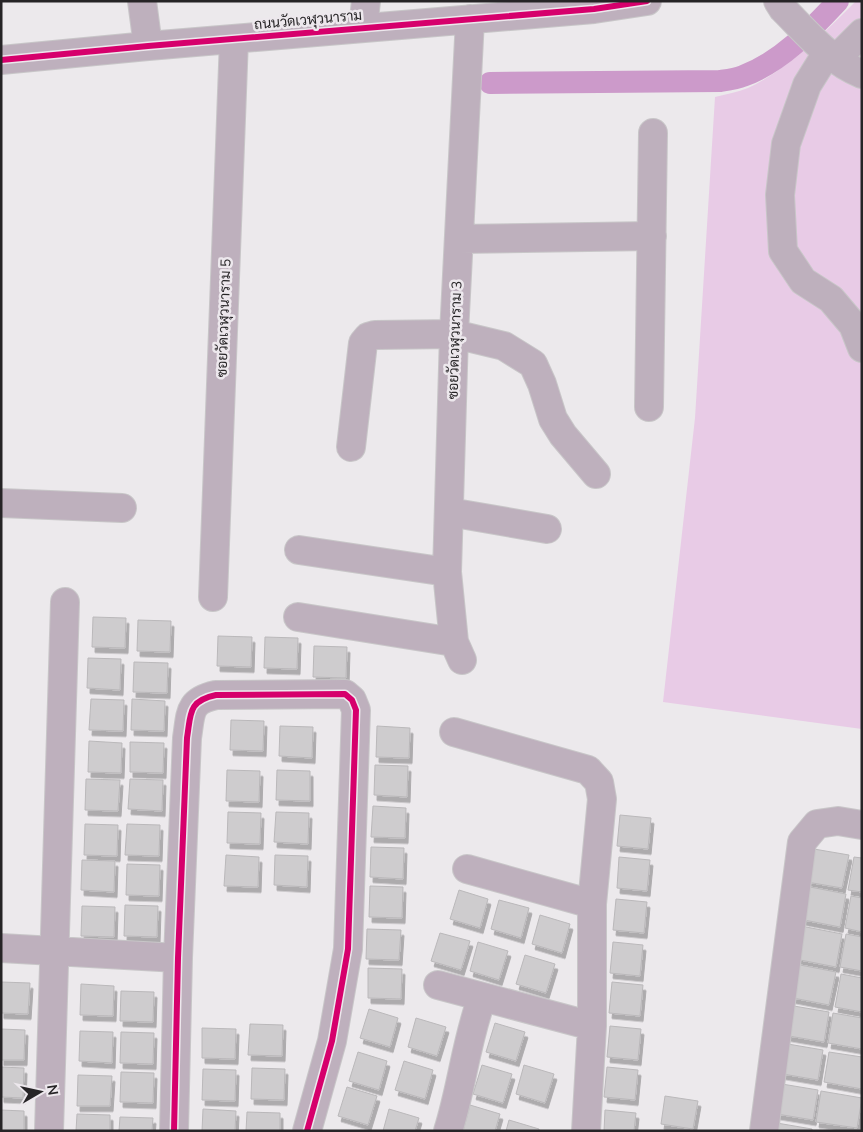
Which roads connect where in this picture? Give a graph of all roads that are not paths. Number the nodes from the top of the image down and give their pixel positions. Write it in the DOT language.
graph roads {
  1 [pos="142,1"];
  2 [pos="366,1"];
  3 [pos="647,1"];
  4 [pos="781,5"];
  5 [pos="470,19"];
  6 [pos="363,28"];
  7 [pos="862,33"];
  8 [pos="234,39"];
  9 [pos="148,46"];
  10 [pos="827,53"];
  11 [pos="1,60"];
  12 [pos="862,74"];
  13 [pos="653,132"];
  14 [pos="652,236"];
  15 [pos="459,239"];
  16 [pos="454,334"];
  17 [pos="862,348"];
  18 [pos="649,407"];
  19 [pos="351,446"];
  20 [pos="596,474"];
  21 [pos="1,503"];
  22 [pos="122,508"];
  23 [pos="449,512"];
  24 [pos="547,529"];
  25 [pos="299,550"];
  26 [pos="447,572"];
  27 [pos="213,597"];
  28 [pos="65,602"];
  29 [pos="298,618"];
  30 [pos="454,732"];
  31 [pos="862,825"];
  32 [pos="467,869"];
  33 [pos="592,904"];
  34 [pos="1,948"];
  35 [pos="54,950"];
  36 [pos="178,958"];
  37 [pos="438,985"];
  38 [pos="482,998"];
  39 [pos="592,1026"];
  40 [pos="49,1131"];
  41 [pos="174,1131"];
  42 [pos="307,1131"];
  43 [pos="448,1131"];
  44 [pos="586,1131"];
  45 [pos="764,1131"];
  1 -- 9 [label="street"];
  2 -- 6 [label="street"];
  3 -- 5 [label="street, ถนนวัดเวฬุวนาราม"];
  4 -- 10 [label="street"];
  5 -- 6 [label="street, ถนนวัดเวฬุวนาราม"];
  5 -- 15 [label="street, ซอยวัดเวฬุวนาราม 3"];
  6 -- 8 [label="street, ถนนวัดเวฬุวนาราม"];
  7 -- 10 [label="street"];
  8 -- 9 [label="street, ถนนวัดเวฬุวนาราม"];
  8 -- 27 [label="street, ซอยวัดเวฬุวนาราม 5"];
  9 -- 11 [label="street, ถนนวัดเวฬุวนาราม"];
  10 -- 12 [label="street"];
  10 -- 17 [label="street"];
  13 -- 14 [label="street"];
  14 -- 15 [label="street"];
  14 -- 18 [label="street"];
  15 -- 16 [label="street, ซอยวัดเวฬุวนาราม 3"];
  16 -- 19 [label="street"];
  16 -- 20 [label="street"];
  16 -- 23 [label="street, ซอยวัดเวฬุวนาราม 3"];
  21 -- 22 [label="street"];
  23 -- 24 [label="street"];
  23 -- 26 [label="street, ซอยวัดเวฬุวนาราม 3"];
  25 -- 26 [label="street"];
  26 -- 29 [label="street, ซอยวัดเวฬุวนาราม 3"];
  28 -- 35 [label="street"];
  30 -- 33 [label="street"];
  31 -- 45 [label="street"];
  32 -- 33 [label="street"];
  33 -- 39 [label="street"];
  34 -- 35 [label="street"];
  35 -- 36 [label="street"];
  35 -- 40 [label="street"];
  36 -- 41 [label="street"];
  36 -- 42 [label="street"];
  37 -- 38 [label="street"];
  38 -- 39 [label="street"];
  38 -- 43 [label="street"];
  39 -- 44 [label="street"];
}
